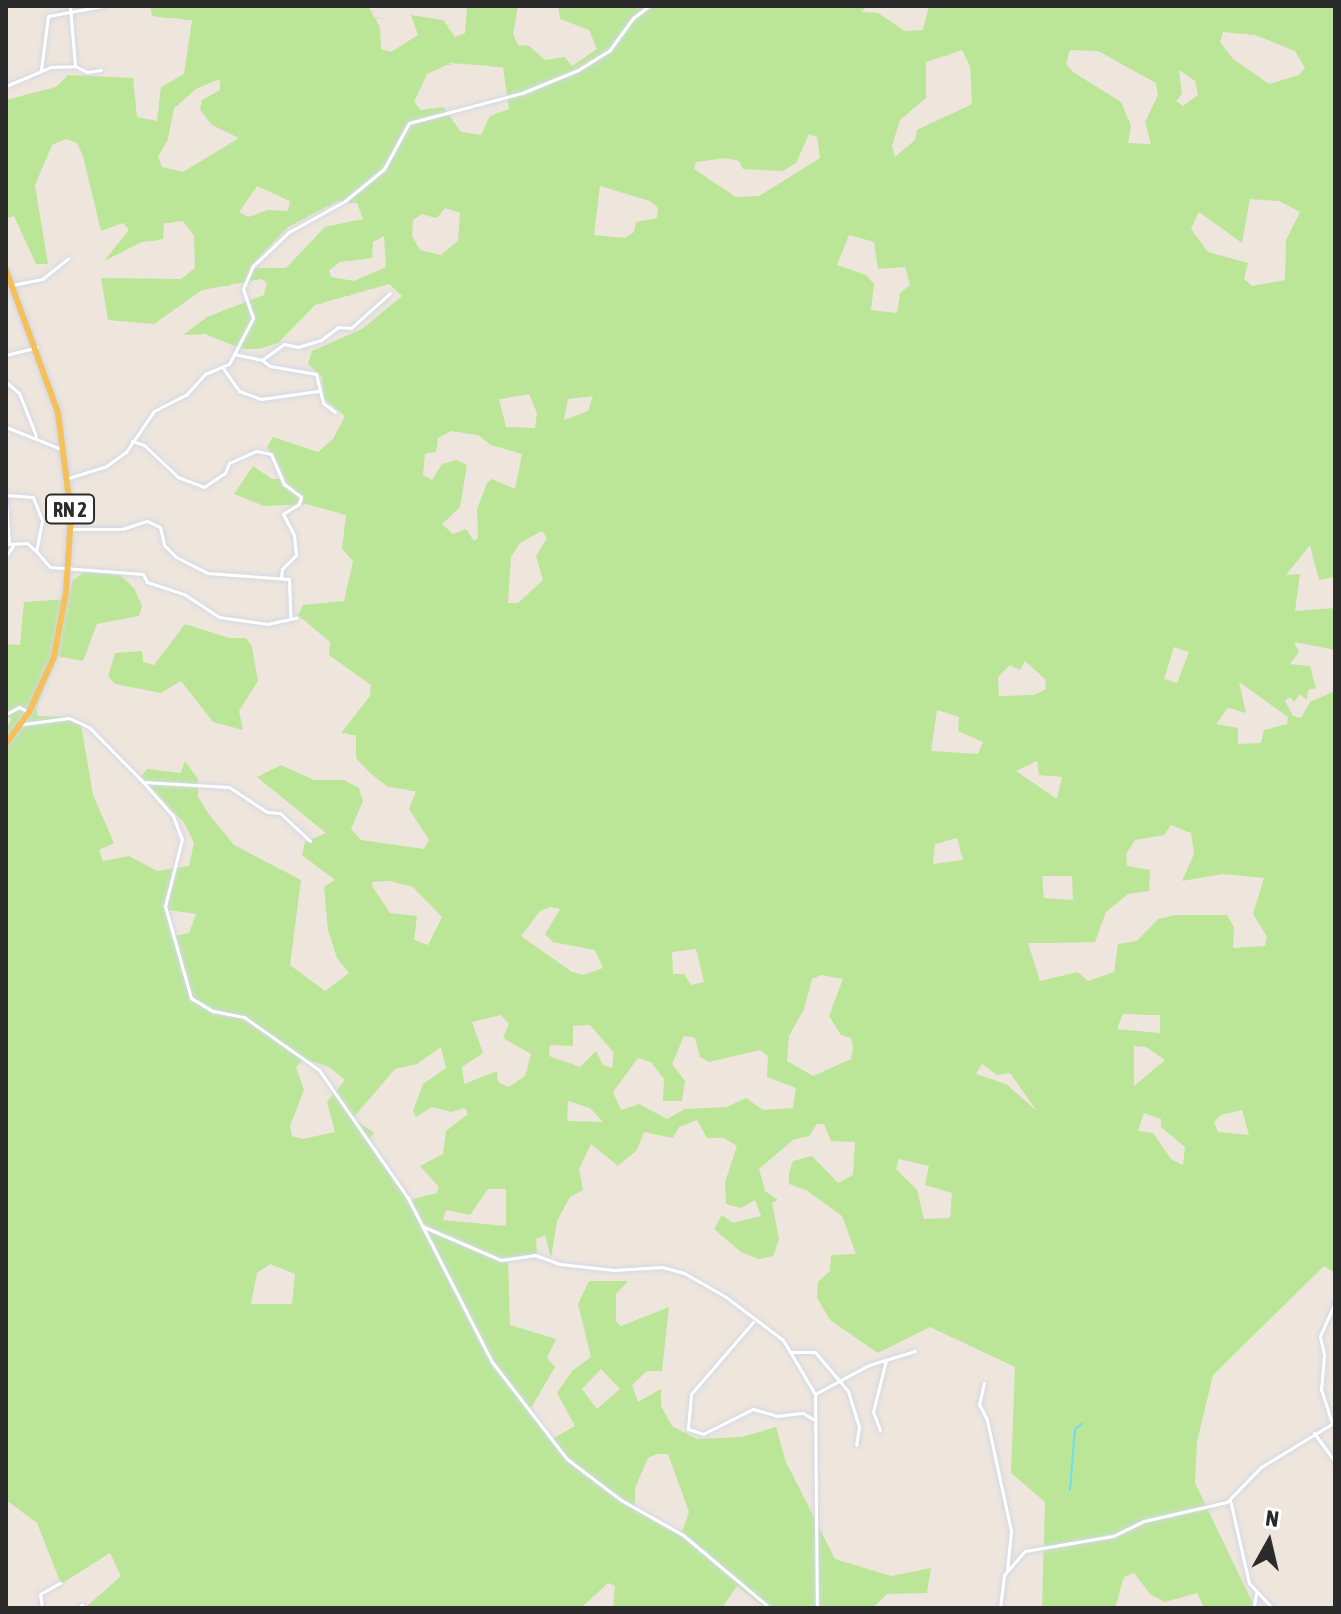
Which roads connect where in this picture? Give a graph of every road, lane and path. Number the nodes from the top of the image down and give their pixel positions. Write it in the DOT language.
graph roads {
  1 [pos="103,6"];
  2 [pos="649,6"];
  3 [pos="71,8"];
  4 [pos="75,66"];
  5 [pos="41,70"];
  6 [pos="101,70"];
  7 [pos="6,86"];
  8 [pos="68,259"];
  9 [pos="6,270"];
  10 [pos="12,285"];
  11 [pos="390,293"];
  12 [pos="37,347"];
  13 [pos="234,354"];
  14 [pos="6,355"];
  15 [pos="262,360"];
  16 [pos="223,368"];
  17 [pos="6,382"];
  18 [pos="318,391"];
  19 [pos="335,412"];
  20 [pos="6,427"];
  21 [pos="36,436"];
  22 [pos="132,441"];
  23 [pos="64,450"];
  24 [pos="68,478"];
  25 [pos="6,498"];
  26 [pos="70,529"];
  27 [pos="13,546"];
  28 [pos="36,551"];
  29 [pos="6,556"];
  30 [pos="68,572"];
  31 [pos="281,578"];
  32 [pos="290,617"];
  33 [pos="296,618"];
  34 [pos="29,712"];
  35 [pos="6,714"];
  36 [pos="23,724"];
  37 [pos="6,744"];
  38 [pos="143,782"];
  39 [pos="310,841"];
  40 [pos="421,1225"];
  41 [pos="1335,1302"];
  42 [pos="754,1322"];
  43 [pos="915,1351"];
  44 [pos="791,1352"];
  45 [pos="886,1360"];
  46 [pos="840,1381"];
  47 [pos="984,1383"];
  48 [pos="815,1394"];
  49 [pos="813,1419"];
  50 [pos="1334,1423"];
  51 [pos="880,1430"];
  52 [pos="1314,1433"];
  53 [pos="856,1445"];
  54 [pos="1335,1462"];
  55 [pos="1230,1500"];
  56 [pos="1007,1571"];
  57 [pos="60,1583"];
  58 [pos="1256,1593"];
  59 [pos="82,1605"];
  60 [pos="1254,1606"];
  61 [pos="42,1608"];
  62 [pos="77,1608"];
  63 [pos="770,1608"];
  64 [pos="817,1608"];
  65 [pos="1000,1608"];
  66 [pos="1272,1608"];
  1 -- 3 [label="street"];
  2 -- 13 [label="street"];
  3 -- 4 [label="street"];
  3 -- 5 [label="street"];
  4 -- 5 [label="street"];
  4 -- 6 [label="street"];
  5 -- 7 [label="street"];
  8 -- 10 [label="street"];
  9 -- 10 [label="main road, RN 2"];
  10 -- 12 [label="main road, RN 2"];
  11 -- 15 [label="street"];
  12 -- 14 [label="street"];
  12 -- 23 [label="main road, RN 2"];
  13 -- 15 [label="street"];
  13 -- 16 [label="street"];
  15 -- 18 [label="street"];
  16 -- 18 [label="street"];
  16 -- 22 [label="street"];
  17 -- 21 [label="street"];
  18 -- 19 [label="street"];
  20 -- 21 [label="street"];
  21 -- 23 [label="street"];
  22 -- 24 [label="street"];
  22 -- 31 [label="street"];
  23 -- 24 [label="main road, RN 2"];
  24 -- 26 [label="main road, RN 2"];
  25 -- 27 [label="street"];
  25 -- 28 [label="street"];
  26 -- 30 [label="main road, RN 2"];
  26 -- 31 [label="street"];
  27 -- 28 [label="street"];
  27 -- 29 [label="street"];
  28 -- 30 [label="street"];
  30 -- 32 [label="street"];
  30 -- 34 [label="main road, RN 2"];
  31 -- 32 [label="street"];
  32 -- 33 [label="street"];
  34 -- 35 [label="street"];
  34 -- 36 [label="main road, RN 2"];
  36 -- 37 [label="main road, RN 2"];
  36 -- 38 [label="street"];
  38 -- 39 [label="street"];
  38 -- 40 [label="street"];
  40 -- 42 [label="street"];
  40 -- 63 [label="street"];
  41 -- 50 [label="street"];
  42 -- 44 [label="street"];
  42 -- 49 [label="street"];
  43 -- 45 [label="street"];
  44 -- 46 [label="street"];
  44 -- 48 [label="street"];
  45 -- 46 [label="street"];
  45 -- 51 [label="street"];
  46 -- 48 [label="street"];
  46 -- 53 [label="street"];
  47 -- 56 [label="street"];
  48 -- 49 [label="street"];
  49 -- 64 [label="street"];
  50 -- 52 [label="street"];
  52 -- 54 [label="street"];
  52 -- 55 [label="street"];
  55 -- 56 [label="street"];
  55 -- 58 [label="street"];
  56 -- 65 [label="street"];
  57 -- 61 [label="street"];
  58 -- 60 [label="street"];
  58 -- 66 [label="street"];
  59 -- 62 [label="street"];
}
